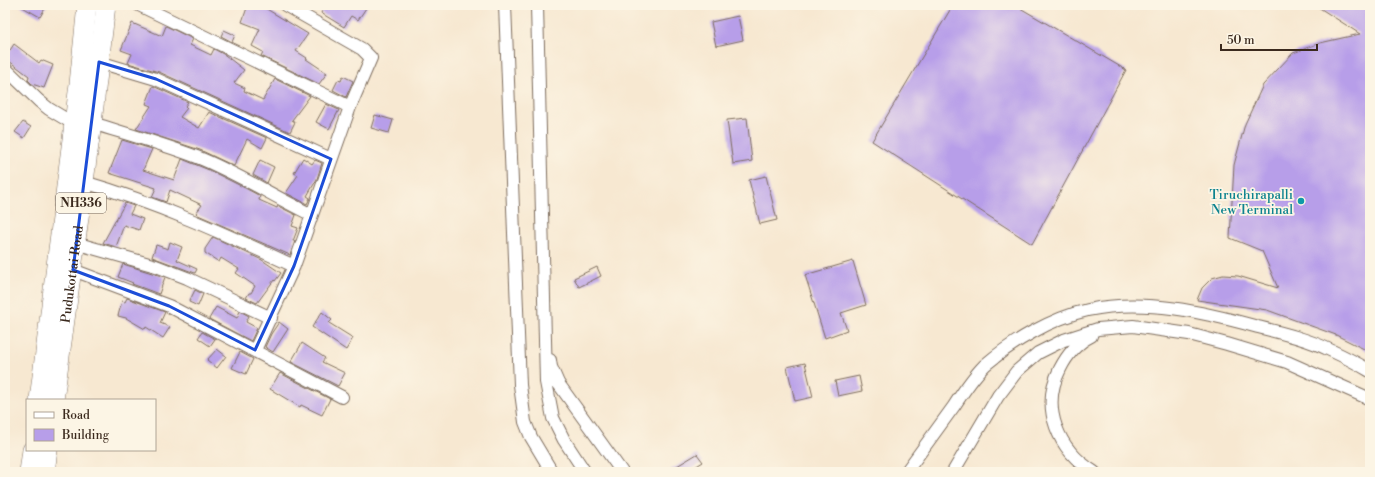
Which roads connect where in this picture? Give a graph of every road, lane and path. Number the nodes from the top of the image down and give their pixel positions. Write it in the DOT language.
graph roads {
  1 [pos="87,5"];
  2 [pos="106,5"];
  3 [pos="139,5"];
  4 [pos="285,5"];
  5 [pos="505,5"];
  6 [pos="537,5"];
  7 [pos="99,62"];
  8 [pos="5,68"];
  9 [pos="350,107"];
  10 [pos="83,124"];
  11 [pos="331,159"];
  12 [pos="84,182"];
  13 [pos="312,215"];
  14 [pos="75,243"];
  15 [pos="294,266"];
  16 [pos="73,270"];
  17 [pos="271,318"];
  18 [pos="1123,326"];
  19 [pos="545,337"];
  20 [pos="255,350"];
  21 [pos="1370,370"];
  22 [pos="342,397"];
  23 [pos="39,399"];
  24 [pos="54,399"];
  25 [pos="1370,400"];
  26 [pos="32,451"];
  27 [pos="48,451"];
  28 [pos="29,472"];
  29 [pos="45,472"];
  30 [pos="552,472"];
  31 [pos="585,472"];
  32 [pos="622,472"];
  33 [pos="906,472"];
  34 [pos="953,472"];
  35 [pos="1094,472"];
  1 -- 10 [label="highway, Pudukottai Road / NH336"];
  2 -- 7 [label="highway, Pudukottai Road / NH336"];
  3 -- 9 [label="street"];
  4 -- 9 [label="street"];
  5 -- 30 [label="street"];
  6 -- 19 [label="street"];
  7 -- 10 [label="highway, Pudukottai Road / NH336"];
  7 -- 11 [label="street"];
  8 -- 10 [label="street"];
  9 -- 11 [label="street"];
  10 -- 12 [label="highway, Pudukottai Road / NH336"];
  10 -- 13 [label="street"];
  10 -- 23 [label="highway, Pudukottai Road / NH336"];
  11 -- 13 [label="street"];
  12 -- 14 [label="highway, Pudukottai Road / NH336"];
  12 -- 15 [label="street"];
  13 -- 15 [label="street"];
  14 -- 16 [label="highway, Pudukottai Road / NH336"];
  14 -- 17 [label="street"];
  15 -- 17 [label="street"];
  16 -- 20 [label="street"];
  16 -- 24 [label="highway, Pudukottai Road / NH336"];
  17 -- 20 [label="street"];
  18 -- 25 [label="street"];
  18 -- 34 [label="street"];
  18 -- 35 [label="street"];
  19 -- 31 [label="street"];
  19 -- 32 [label="street"];
  20 -- 22 [label="street"];
  21 -- 33 [label="street"];
  26 -- 28 [label="highway"];
  27 -- 29 [label="highway"];
}
